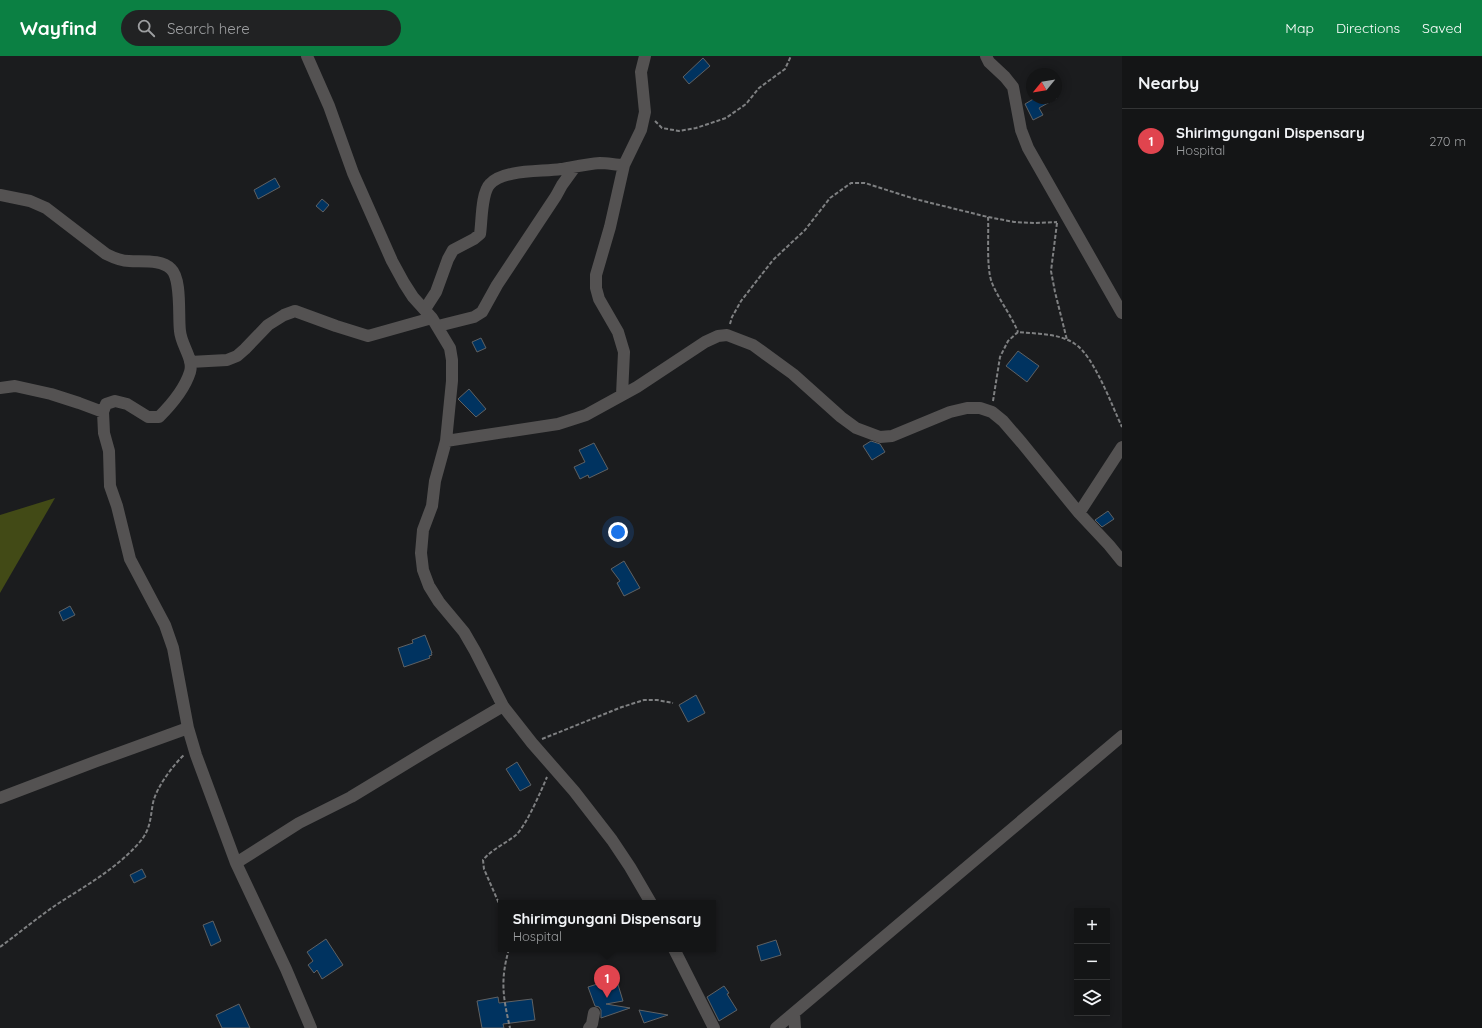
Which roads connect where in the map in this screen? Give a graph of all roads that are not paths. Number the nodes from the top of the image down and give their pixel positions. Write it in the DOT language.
graph roads {
  1 [pos="306,56"];
  2 [pos="645,56"];
  3 [pos="986,56"];
  4 [pos="624,165"];
  5 [pos="575,167"];
  6 [pos="0,195"];
  7 [pos="1122,313"];
  8 [pos="432,318"];
  9 [pos="190,362"];
  10 [pos="0,388"];
  11 [pos="622,395"];
  12 [pos="103,412"];
  13 [pos="446,441"];
  14 [pos="1122,447"];
  15 [pos="1079,513"];
  16 [pos="1122,561"];
  17 [pos="503,706"];
  18 [pos="188,728"];
  19 [pos="1122,736"];
  20 [pos="0,798"];
  21 [pos="236,863"];
  22 [pos="649,900"];
  23 [pos="676,952"];
  24 [pos="594,1013"];
  25 [pos="794,1013"];
  26 [pos="311,1028"];
  27 [pos="590,1028"];
  28 [pos="714,1028"];
  29 [pos="776,1028"];
  30 [pos="795,1028"];
  1 -- 8 [label="street"];
  2 -- 4 [label="street"];
  3 -- 7 [label="street"];
  4 -- 5 [label="street"];
  4 -- 11 [label="street"];
  5 -- 8 [label="street"];
  5 -- 8 [label="street"];
  6 -- 9 [label="street"];
  8 -- 9 [label="street"];
  8 -- 13 [label="street"];
  9 -- 12 [label="street"];
  10 -- 12 [label="street"];
  11 -- 13 [label="street"];
  11 -- 15 [label="street"];
  12 -- 18 [label="street"];
  13 -- 17 [label="street"];
  14 -- 15 [label="street"];
  15 -- 16 [label="street"];
  17 -- 21 [label="street"];
  17 -- 22 [label="street"];
  18 -- 20 [label="street"];
  18 -- 21 [label="street"];
  19 -- 25 [label="street"];
  21 -- 26 [label="street"];
  23 -- 28 [label="street"];
  24 -- 27 [label="street"];
  25 -- 29 [label="street"];
  25 -- 30 [label="street"];
}
